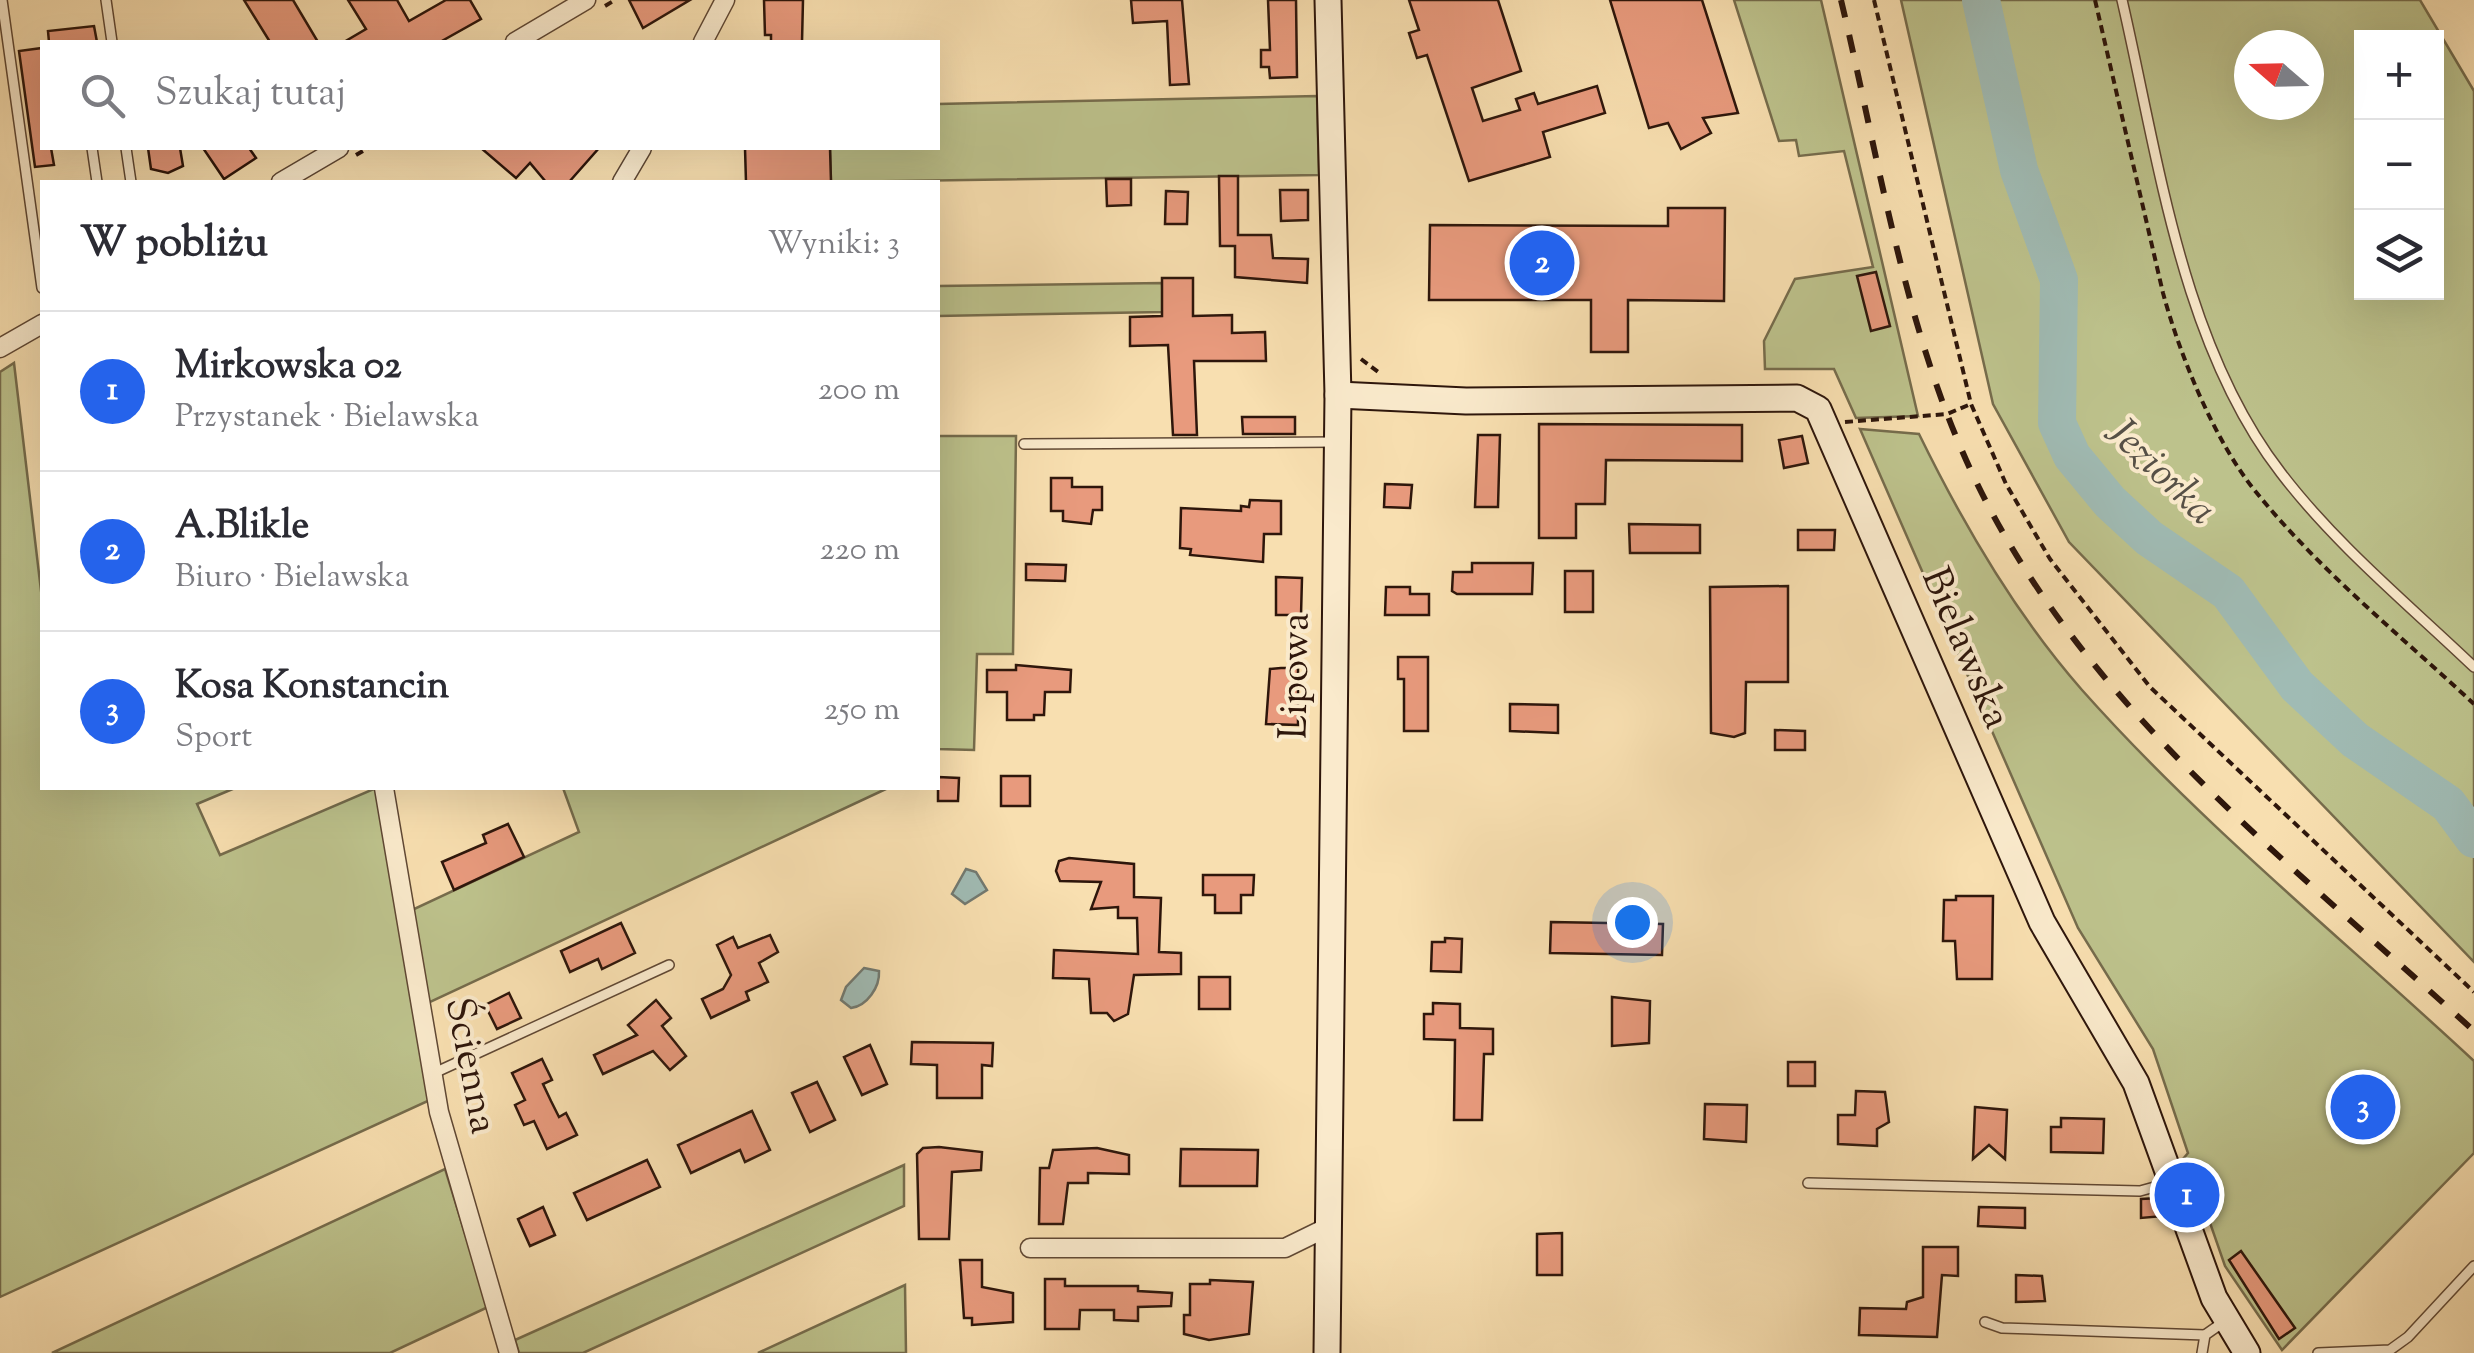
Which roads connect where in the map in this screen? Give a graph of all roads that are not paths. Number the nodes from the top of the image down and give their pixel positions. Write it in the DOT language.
graph roads {
  1 [pos="2,0"];
  2 [pos="106,0"];
  3 [pos="586,0"];
  4 [pos="724,0"];
  5 [pos="1328,0"];
  6 [pos="2122,0"];
  7 [pos="112,40"];
  8 [pos="518,40"];
  9 [pos="704,40"];
  10 [pos="92,150"];
  11 [pos="126,150"];
  12 [pos="337,150"];
  13 [pos="641,150"];
  14 [pos="97,180"];
  15 [pos="131,180"];
  16 [pos="284,180"];
  17 [pos="623,180"];
  18 [pos="40,274"];
  19 [pos="40,325"];
  20 [pos="0,348"];
  21 [pos="1338,396"];
  22 [pos="1337,442"];
  23 [pos="1024,444"];
  24 [pos="2474,666"];
  25 [pos="384,790"];
  26 [pos="669,965"];
  27 [pos="432,1074"];
  28 [pos="2172,1182"];
  29 [pos="1808,1183"];
  30 [pos="1328,1228"];
  31 [pos="1030,1248"];
  32 [pos="2474,1266"];
  33 [pos="1985,1322"];
  34 [pos="2215,1328"];
  35 [pos="509,1353"];
  36 [pos="1327,1353"];
  37 [pos="2202,1353"];
  38 [pos="2247,1353"];
  39 [pos="2318,1353"];
  1 -- 18 [label="lane"];
  2 -- 7 [label="lane"];
  3 -- 8 [label="street"];
  4 -- 9 [label="street"];
  5 -- 21 [label="street, Lipowa"];
  6 -- 24 [label="lane"];
  10 -- 14 [label="lane"];
  11 -- 15 [label="lane"];
  12 -- 16 [label="street"];
  13 -- 17 [label="street"];
  19 -- 20 [label="street"];
  21 -- 22 [label="street, Lipowa"];
  21 -- 28 [label="street, Bielawska"];
  22 -- 23 [label="lane"];
  22 -- 30 [label="street, Lipowa"];
  25 -- 27 [label="street, Ścienna"];
  26 -- 27 [label="lane"];
  27 -- 35 [label="street, Ścienna"];
  28 -- 29 [label="lane"];
  28 -- 34 [label="street, Bielawska"];
  30 -- 31 [label="street"];
  30 -- 36 [label="street, Lipowa"];
  32 -- 39 [label="lane"];
  33 -- 34 [label="lane"];
  34 -- 37 [label="lane"];
  34 -- 38 [label="street, Bielawska"];
}
